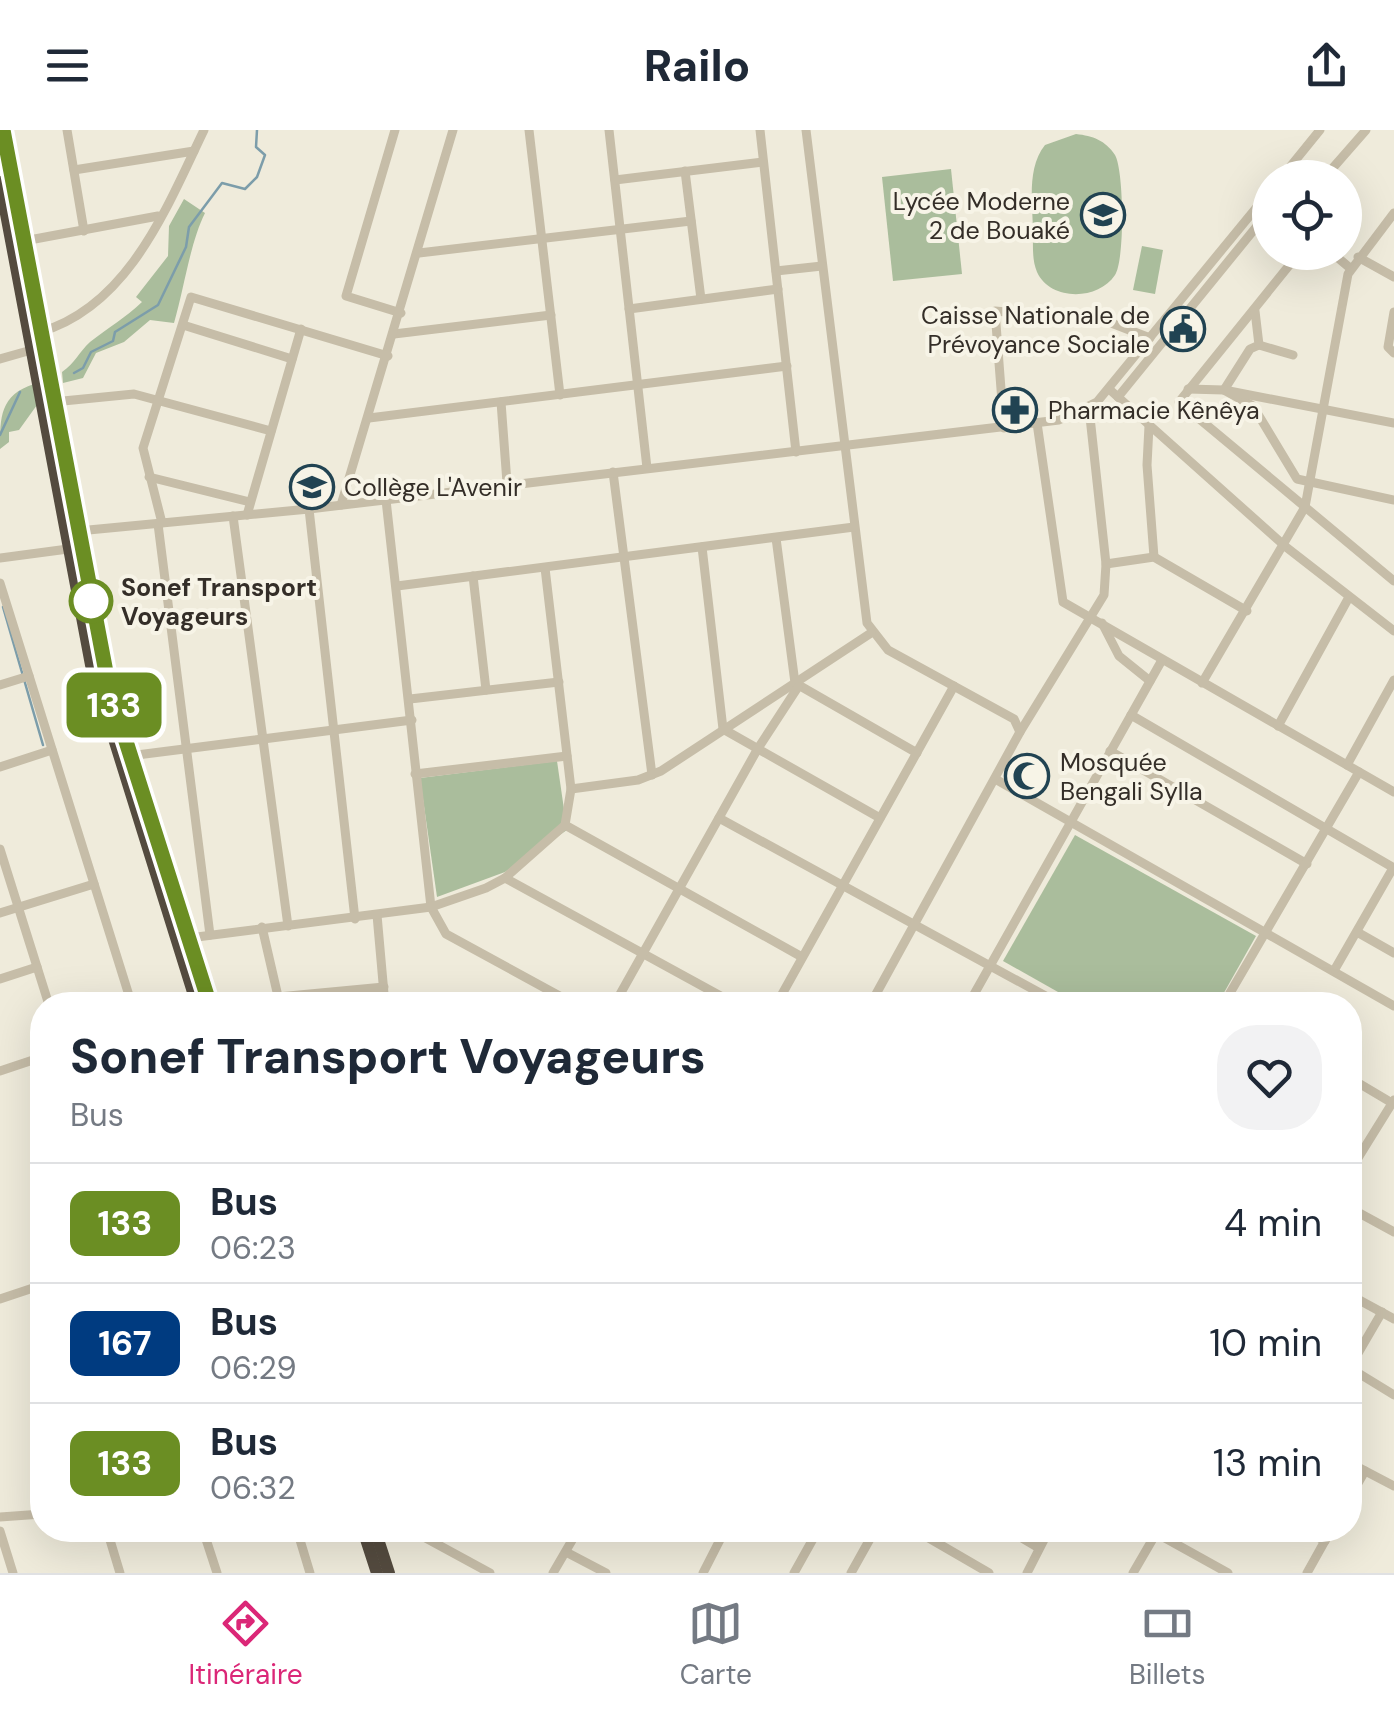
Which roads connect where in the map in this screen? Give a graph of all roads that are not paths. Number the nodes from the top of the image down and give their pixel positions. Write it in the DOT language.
graph roads {
  1 [pos="3,130"];
  2 [pos="67,130"];
  3 [pos="204,130"];
  4 [pos="395,130"];
  5 [pos="454,130"];
  6 [pos="529,130"];
  7 [pos="609,130"];
  8 [pos="760,130"];
  9 [pos="806,130"];
  10 [pos="1320,130"];
  11 [pos="1366,130"];
  12 [pos="194,151"];
  13 [pos="1296,160"];
  14 [pos="1340,160"];
  15 [pos="763,162"];
  16 [pos="74,170"];
  17 [pos="685,171"];
  18 [pos="615,180"];
  19 [pos="0,182"];
  20 [pos="1394,213"];
  21 [pos="158,216"];
  22 [pos="1252,220"];
  23 [pos="691,221"];
  24 [pos="1252,222"];
  25 [pos="620,230"];
  26 [pos="84,231"];
  27 [pos="542,238"];
  28 [pos="12,243"];
  29 [pos="1362,252"];
  30 [pos="419,253"];
  31 [pos="1362,259"];
  32 [pos="822,266"];
  33 [pos="1286,270"];
  34 [pos="1350,270"];
  35 [pos="776,271"];
  36 [pos="1394,277"];
  37 [pos="778,289"];
  38 [pos="701,299"];
  39 [pos="629,309"];
  40 [pos="1255,311"];
  41 [pos="401,312"];
  42 [pos="1394,312"];
  43 [pos="551,315"];
  44 [pos="183,325"];
  45 [pos="301,329"];
  46 [pos="40,332"];
  47 [pos="394,334"];
  48 [pos="1150,338"];
  49 [pos="1258,345"];
  50 [pos="36,348"];
  51 [pos="1394,353"];
  52 [pos="1293,355"];
  53 [pos="388,356"];
  54 [pos="0,359"];
  55 [pos="292,359"];
  56 [pos="787,366"];
  57 [pos="637,384"];
  58 [pos="1109,388"];
  59 [pos="1188,389"];
  60 [pos="1224,390"];
  61 [pos="560,395"];
  62 [pos="157,398"];
  63 [pos="1118,398"];
  64 [pos="53,402"];
  65 [pos="501,402"];
  66 [pos="1089,408"];
  67 [pos="1320,410"];
  68 [pos="369,418"];
  69 [pos="1037,423"];
  70 [pos="1394,423"];
  71 [pos="1148,426"];
  72 [pos="1004,428"];
  73 [pos="271,431"];
  74 [pos="844,446"];
  75 [pos="796,452"];
  76 [pos="647,468"];
  77 [pos="613,472"];
  78 [pos="149,478"];
  79 [pos="1310,481"];
  80 [pos="507,484"];
  81 [pos="386,500"];
  82 [pos="1394,500"];
  83 [pos="250,502"];
  84 [pos="342,505"];
  85 [pos="1305,507"];
  86 [pos="308,509"];
  87 [pos="247,515"];
  88 [pos="233,516"];
  89 [pos="160,524"];
  90 [pos="854,527"];
  91 [pos="72,532"];
  92 [pos="776,538"];
  93 [pos="1286,546"];
  94 [pos="702,547"];
  95 [pos="68,549"];
  96 [pos="622,557"];
  97 [pos="1154,557"];
  98 [pos="0,558"];
  99 [pos="1106,564"];
  100 [pos="545,568"];
  101 [pos="473,576"];
  102 [pos="1394,581"];
  103 [pos="0,583"];
  104 [pos="396,586"];
  105 [pos="1348,599"];
  106 [pos="1247,612"];
  107 [pos="1097,620"];
  108 [pos="1394,631"];
  109 [pos="871,633"];
  110 [pos="1162,660"];
  111 [pos="29,676"];
  112 [pos="1150,681"];
  113 [pos="559,682"];
  114 [pos="1202,683"];
  115 [pos="0,685"];
  116 [pos="796,685"];
  117 [pos="954,686"];
  118 [pos="1392,687"];
  119 [pos="486,690"];
  120 [pos="410,700"];
  121 [pos="1131,715"];
  122 [pos="412,720"];
  123 [pos="1278,726"];
  124 [pos="723,729"];
  125 [pos="333,731"];
  126 [pos="1020,732"];
  127 [pos="262,738"];
  128 [pos="184,747"];
  129 [pos="52,750"];
  130 [pos="757,750"];
  131 [pos="1110,751"];
  132 [pos="917,753"];
  133 [pos="130,756"];
  134 [pos="568,756"];
  135 [pos="1348,765"];
  136 [pos="0,766"];
  137 [pos="1359,772"];
  138 [pos="416,774"];
  139 [pos="652,776"];
  140 [pos="997,780"];
  141 [pos="571,788"];
  142 [pos="1394,792"];
  143 [pos="719,818"];
  144 [pos="880,818"];
  145 [pos="1072,820"];
  146 [pos="565,824"];
  147 [pos="1326,829"];
  148 [pos="0,849"];
  149 [pos="1306,864"];
  150 [pos="1394,868"];
  151 [pos="505,878"];
  152 [pos="94,884"];
  153 [pos="840,887"];
  154 [pos="679,890"];
  155 [pos="431,906"];
  156 [pos="18,907"];
  157 [pos="0,913"];
  158 [pos="376,915"];
  159 [pos="355,918"];
  160 [pos="915,924"];
  161 [pos="288,926"];
  162 [pos="262,928"];
  163 [pos="1266,930"];
  164 [pos="1358,932"];
  165 [pos="210,936"];
  166 [pos="189,938"];
  167 [pos="1394,953"];
  168 [pos="643,954"];
  169 [pos="802,958"];
  170 [pos="990,965"];
  171 [pos="37,967"];
  172 [pos="1334,969"];
  173 [pos="0,979"];
  174 [pos="384,987"];
  175 [pos="45,992"];
  176 [pos="128,992"];
  177 [pos="193,992"];
  178 [pos="206,992"];
  179 [pos="277,992"];
  180 [pos="346,992"];
  181 [pos="384,992"];
  182 [pos="552,992"];
  183 [pos="621,992"];
  184 [pos="713,992"];
  185 [pos="783,992"];
  186 [pos="877,992"];
  187 [pos="975,992"];
  188 [pos="1039,992"];
  189 [pos="1233,992"];
  190 [pos="1394,1006"];
  191 [pos="30,1061"];
  192 [pos="0,1070"];
  193 [pos="1362,1085"];
  194 [pos="1393,1102"];
  195 [pos="1362,1152"];
  196 [pos="1362,1215"];
  197 [pos="1394,1232"];
  198 [pos="30,1290"];
  199 [pos="0,1299"];
  200 [pos="1362,1301"];
  201 [pos="1382,1312"];
  202 [pos="1394,1319"];
  203 [pos="1362,1347"];
  204 [pos="1362,1375"];
  205 [pos="1394,1395"];
  206 [pos="1362,1469"];
  207 [pos="1365,1471"];
  208 [pos="1362,1476"];
  209 [pos="1394,1486"];
  210 [pos="30,1515"];
  211 [pos="0,1518"];
  212 [pos="0,1531"];
  213 [pos="110,1542"];
  214 [pos="207,1542"];
  215 [pos="301,1542"];
  216 [pos="367,1542"];
  217 [pos="379,1542"];
  218 [pos="433,1542"];
  219 [pos="571,1542"];
  220 [pos="719,1542"];
  221 [pos="811,1542"];
  222 [pos="869,1542"];
  223 [pos="936,1542"];
  224 [pos="1029,1542"];
  225 [pos="1043,1542"];
  226 [pos="1151,1542"];
  227 [pos="1174,1542"];
  228 [pos="1324,1542"];
  229 [pos="1039,1548"];
  230 [pos="566,1552"];
  231 [pos="13,1573"];
  232 [pos="120,1573"];
  233 [pos="216,1573"];
  234 [pos="310,1573"];
  235 [pos="378,1573"];
  236 [pos="388,1573"];
  237 [pos="490,1573"];
  238 [pos="553,1573"];
  239 [pos="606,1573"];
  240 [pos="703,1573"];
  241 [pos="794,1573"];
  242 [pos="851,1573"];
  243 [pos="989,1573"];
  244 [pos="1027,1573"];
  245 [pos="1134,1573"];
  246 [pos="1228,1573"];
  247 [pos="1307,1573"];
  1 -- 28 [label="highway"];
  2 -- 16 [label="street"];
  3 -- 12 [label="street"];
  4 -- 41 [label="street"];
  5 -- 30 [label="street"];
  6 -- 27 [label="street"];
  7 -- 18 [label="street"];
  8 -- 15 [label="street"];
  9 -- 32 [label="street"];
  10 -- 13 [label="street"];
  11 -- 14 [label="street"];
  12 -- 16 [label="street"];
  12 -- 21 [label="street"];
  15 -- 17 [label="street"];
  15 -- 35 [label="street"];
  16 -- 26 [label="street"];
  17 -- 18 [label="street"];
  17 -- 23 [label="street"];
  18 -- 25 [label="street"];
  19 -- 28 [label="highway"];
  20 -- 29 [label="street"];
  21 -- 26 [label="street"];
  21 -- 46 [label="street"];
  22 -- 48 [label="street"];
  23 -- 25 [label="street"];
  23 -- 38 [label="street"];
  24 -- 63 [label="street"];
  25 -- 27 [label="street"];
  25 -- 39 [label="street"];
  26 -- 28 [label="street"];
  27 -- 30 [label="street"];
  27 -- 43 [label="street"];
  28 -- 46 [label="highway"];
  28 -- 50 [label="highway"];
  30 -- 41 [label="street"];
  31 -- 36 [label="street"];
  32 -- 35 [label="street"];
  32 -- 74 [label="street"];
  33 -- 40 [label="street"];
  34 -- 67 [label="street"];
  35 -- 37 [label="street"];
  37 -- 38 [label="street"];
  37 -- 56 [label="street"];
  38 -- 39 [label="street"];
  39 -- 57 [label="street"];
  40 -- 49 [label="street"];
  40 -- 59 [label="street"];
  41 -- 47 [label="street"];
  42 -- 51 [label="street"];
  43 -- 47 [label="street"];
  43 -- 61 [label="street"];
  44 -- 45 [label="street"];
  44 -- 55 [label="street"];
  44 -- 62 [label="street"];
  45 -- 53 [label="street"];
  45 -- 55 [label="street"];
  46 -- 50 [label="highway"];
  47 -- 53 [label="street"];
  48 -- 58 [label="street"];
  48 -- 72 [label="street"];
  49 -- 52 [label="street"];
  49 -- 60 [label="street"];
  50 -- 54 [label="street"];
  50 -- 64 [label="highway"];
  50 -- 91 [label="highway"];
  53 -- 68 [label="street"];
  55 -- 73 [label="street"];
  56 -- 57 [label="street"];
  56 -- 75 [label="street"];
  57 -- 61 [label="street"];
  57 -- 76 [label="street"];
  58 -- 63 [label="street"];
  58 -- 66 [label="street"];
  59 -- 60 [label="street"];
  59 -- 85 [label="street"];
  60 -- 67 [label="street"];
  60 -- 79 [label="street"];
  61 -- 65 [label="street"];
  62 -- 64 [label="street"];
  62 -- 73 [label="street"];
  62 -- 78 [label="street"];
  63 -- 71 [label="street"];
  64 -- 91 [label="highway"];
  65 -- 68 [label="street"];
  65 -- 80 [label="street"];
  66 -- 69 [label="street"];
  66 -- 99 [label="street"];
  67 -- 70 [label="street"];
  67 -- 79 [label="street"];
  68 -- 84 [label="street"];
  69 -- 72 [label="street"];
  69 -- 107 [label="street"];
  71 -- 93 [label="street"];
  71 -- 97 [label="street"];
  72 -- 74 [label="street"];
  73 -- 83 [label="street"];
  74 -- 75 [label="street"];
  74 -- 90 [label="street"];
  75 -- 76 [label="street"];
  76 -- 77 [label="street"];
  77 -- 80 [label="street"];
  77 -- 96 [label="street"];
  78 -- 83 [label="street"];
  78 -- 89 [label="street"];
  79 -- 82 [label="street"];
  79 -- 85 [label="street"];
  80 -- 81 [label="street"];
  81 -- 84 [label="street"];
  81 -- 104 [label="street"];
  83 -- 87 [label="street"];
  84 -- 86 [label="street"];
  85 -- 93 [label="street"];
  85 -- 102 [label="street"];
  86 -- 87 [label="street"];
  86 -- 125 [label="street"];
  87 -- 88 [label="street"];
  88 -- 89 [label="street"];
  88 -- 127 [label="street"];
  89 -- 91 [label="street"];
  89 -- 128 [label="street"];
  90 -- 92 [label="street"];
  90 -- 109 [label="street"];
  91 -- 95 [label="highway"];
  91 -- 133 [label="highway"];
  92 -- 94 [label="street"];
  92 -- 116 [label="street"];
  93 -- 105 [label="street"];
  93 -- 106 [label="street"];
  94 -- 96 [label="street"];
  94 -- 124 [label="street"];
  95 -- 98 [label="street"];
  95 -- 177 [label="highway"];
  96 -- 100 [label="street"];
  96 -- 139 [label="street"];
  97 -- 99 [label="street"];
  97 -- 106 [label="street"];
  99 -- 107 [label="street"];
  100 -- 101 [label="street"];
  100 -- 113 [label="street"];
  101 -- 104 [label="street"];
  101 -- 119 [label="street"];
  103 -- 111 [label="street"];
  104 -- 120 [label="street"];
  105 -- 108 [label="street"];
  105 -- 123 [label="street"];
  106 -- 114 [label="street"];
  107 -- 110 [label="street"];
  107 -- 112 [label="street"];
  107 -- 126 [label="street"];
  109 -- 116 [label="street"];
  109 -- 117 [label="street"];
  110 -- 112 [label="street"];
  110 -- 114 [label="street"];
  111 -- 115 [label="street"];
  111 -- 129 [label="street"];
  112 -- 121 [label="street"];
  113 -- 119 [label="street"];
  113 -- 134 [label="street"];
  114 -- 123 [label="street"];
  116 -- 124 [label="street"];
  116 -- 130 [label="street"];
  116 -- 132 [label="street"];
  117 -- 126 [label="street"];
  117 -- 132 [label="street"];
  118 -- 135 [label="street"];
  119 -- 120 [label="street"];
  120 -- 122 [label="street"];
  121 -- 131 [label="street"];
  121 -- 147 [label="street"];
  122 -- 125 [label="street"];
  122 -- 138 [label="street"];
  123 -- 135 [label="street"];
  124 -- 130 [label="street"];
  124 -- 139 [label="street"];
  125 -- 127 [label="street"];
  125 -- 159 [label="street"];
  126 -- 140 [label="street"];
  127 -- 128 [label="street"];
  127 -- 161 [label="street"];
  128 -- 133 [label="street"];
  128 -- 165 [label="street"];
  129 -- 136 [label="street"];
  129 -- 152 [label="street"];
  130 -- 143 [label="street"];
  130 -- 144 [label="street"];
  131 -- 145 [label="street"];
  131 -- 149 [label="street"];
  132 -- 144 [label="street"];
  133 -- 166 [label="highway"];
  134 -- 138 [label="street"];
  134 -- 141 [label="street"];
  135 -- 137 [label="street"];
  137 -- 142 [label="street"];
  137 -- 147 [label="street"];
  138 -- 155 [label="street"];
  139 -- 141 [label="street"];
  140 -- 145 [label="street"];
  140 -- 160 [label="street"];
  141 -- 146 [label="street"];
  143 -- 153 [label="street"];
  143 -- 154 [label="street"];
  144 -- 153 [label="street"];
  145 -- 163 [label="street"];
  145 -- 170 [label="street"];
  146 -- 151 [label="street"];
  146 -- 154 [label="street"];
  147 -- 149 [label="street"];
  147 -- 150 [label="street"];
  148 -- 156 [label="street"];
  149 -- 163 [label="street"];
  150 -- 164 [label="street"];
  151 -- 155 [label="street"];
  151 -- 168 [label="street"];
  152 -- 156 [label="street"];
  152 -- 176 [label="street"];
  153 -- 160 [label="street"];
  153 -- 169 [label="street"];
  154 -- 168 [label="street"];
  154 -- 169 [label="street"];
  155 -- 158 [label="street"];
  155 -- 182 [label="street"];
  156 -- 157 [label="street"];
  156 -- 171 [label="street"];
  158 -- 159 [label="street"];
  158 -- 174 [label="street"];
  159 -- 161 [label="street"];
  160 -- 170 [label="street"];
  160 -- 186 [label="street"];
  161 -- 162 [label="street"];
  162 -- 165 [label="street"];
  162 -- 179 [label="street"];
  163 -- 172 [label="street"];
  163 -- 189 [label="street"];
  164 -- 167 [label="street"];
  164 -- 172 [label="street"];
  165 -- 166 [label="street"];
  166 -- 178 [label="highway"];
  168 -- 183 [label="street"];
  168 -- 184 [label="street"];
  169 -- 185 [label="street"];
  170 -- 187 [label="street"];
  170 -- 188 [label="street"];
  171 -- 173 [label="street"];
  171 -- 175 [label="street"];
  172 -- 190 [label="street"];
  174 -- 180 [label="street"];
  174 -- 181 [label="street"];
  191 -- 192 [label="street"];
  193 -- 194 [label="street"];
  194 -- 195 [label="street"];
  196 -- 197 [label="street"];
  198 -- 199 [label="street"];
  200 -- 201 [label="street"];
  201 -- 202 [label="street"];
  201 -- 203 [label="street"];
  204 -- 205 [label="street"];
  206 -- 207 [label="street"];
  207 -- 208 [label="street"];
  207 -- 209 [label="street"];
  210 -- 211 [label="street"];
  212 -- 231 [label="street"];
  213 -- 232 [label="street"];
  214 -- 233 [label="street"];
  215 -- 234 [label="street"];
  216 -- 235 [label="highway"];
  217 -- 236 [label="highway"];
  218 -- 237 [label="street"];
  219 -- 230 [label="street"];
  220 -- 240 [label="street"];
  221 -- 241 [label="street"];
  222 -- 242 [label="street"];
  223 -- 243 [label="street"];
  224 -- 229 [label="street"];
  225 -- 229 [label="street"];
  226 -- 245 [label="street"];
  227 -- 246 [label="street"];
  228 -- 247 [label="street"];
  229 -- 244 [label="street"];
  230 -- 238 [label="street"];
  230 -- 239 [label="street"];
}
